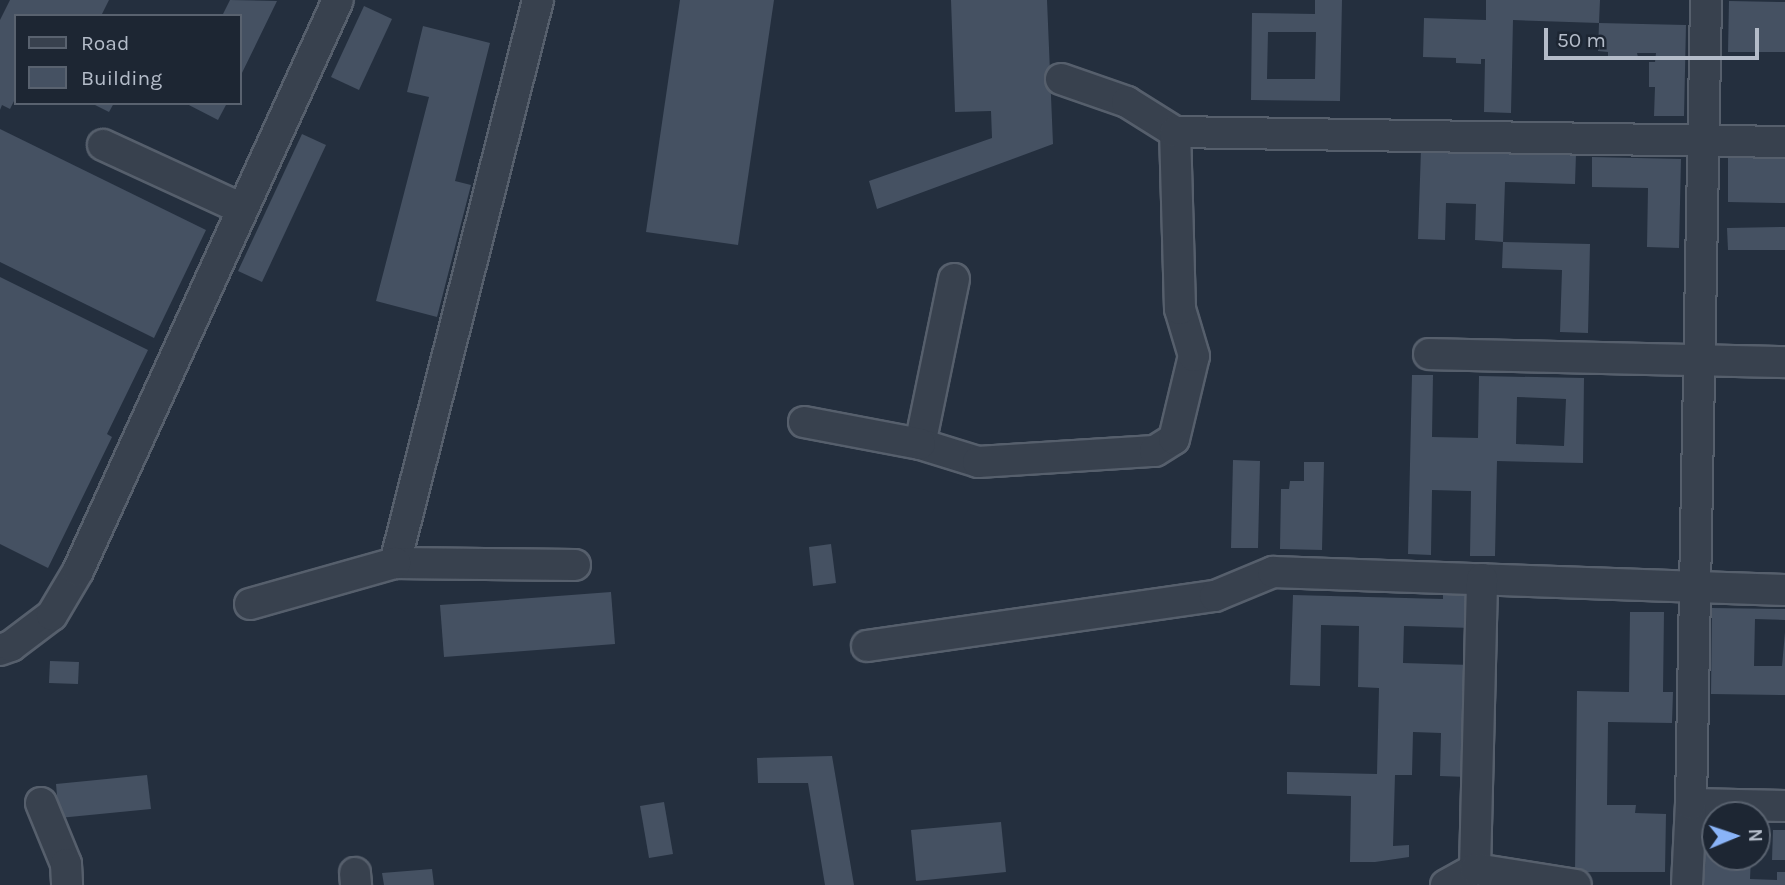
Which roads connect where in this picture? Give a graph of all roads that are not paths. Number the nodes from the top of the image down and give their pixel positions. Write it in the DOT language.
graph roads {
  1 [pos="338,0"];
  2 [pos="538,0"];
  3 [pos="1706,0"];
  4 [pos="1061,79"];
  5 [pos="1175,132"];
  6 [pos="1703,140"];
  7 [pos="1785,142"];
  8 [pos="103,145"];
  9 [pos="242,209"];
  10 [pos="954,279"];
  11 [pos="1429,354"];
  12 [pos="1698,360"];
  13 [pos="1785,362"];
  14 [pos="804,422"];
  15 [pos="920,444"];
  16 [pos="395,564"];
  17 [pos="575,565"];
  18 [pos="1482,579"];
  19 [pos="1696,588"];
  20 [pos="1785,590"];
  21 [pos="250,604"];
  22 [pos="867,646"];
  23 [pos="0,650"];
  24 [pos="41,803"];
  25 [pos="1691,804"];
  26 [pos="1785,806"];
  27 [pos="1475,869"];
  28 [pos="67,885"];
  29 [pos="1446,885"];
  30 [pos="1577,885"];
  31 [pos="1687,885"];
  1 -- 9 [label="street"];
  2 -- 16 [label="street"];
  3 -- 6 [label="street"];
  4 -- 5 [label="street"];
  5 -- 6 [label="street"];
  5 -- 15 [label="street"];
  6 -- 7 [label="street"];
  6 -- 12 [label="street"];
  8 -- 9 [label="street"];
  9 -- 23 [label="street"];
  10 -- 15 [label="street"];
  11 -- 12 [label="street"];
  12 -- 13 [label="street"];
  12 -- 19 [label="street"];
  14 -- 15 [label="street"];
  16 -- 17 [label="street"];
  16 -- 21 [label="street"];
  18 -- 19 [label="street"];
  18 -- 22 [label="street"];
  18 -- 27 [label="street"];
  19 -- 20 [label="street"];
  19 -- 25 [label="street"];
  24 -- 28 [label="street"];
  25 -- 26 [label="street"];
  25 -- 31 [label="street"];
  27 -- 29 [label="street"];
  27 -- 30 [label="street"];
}
